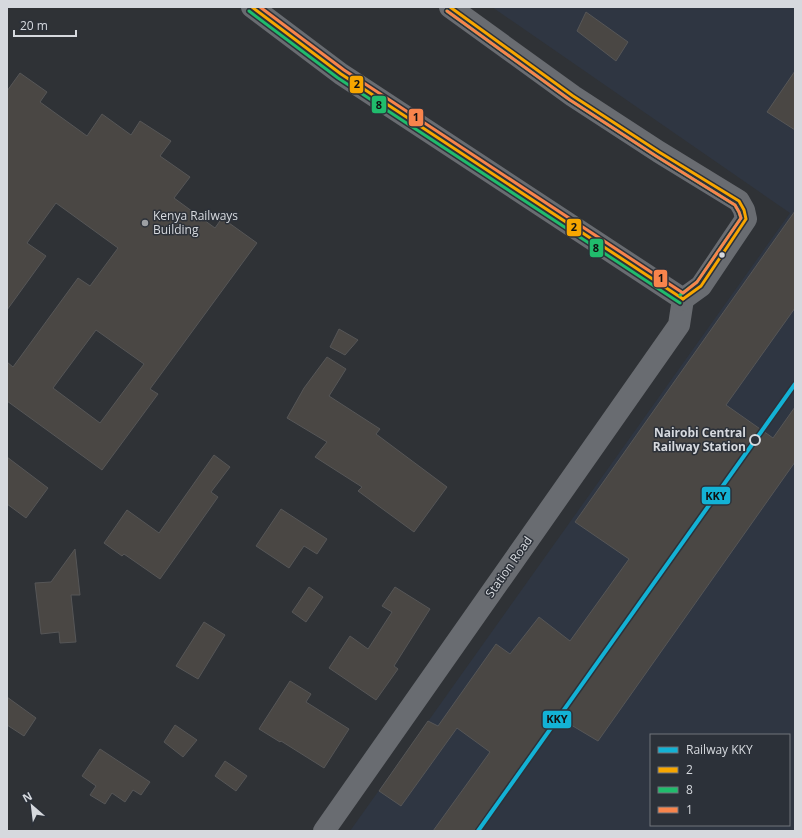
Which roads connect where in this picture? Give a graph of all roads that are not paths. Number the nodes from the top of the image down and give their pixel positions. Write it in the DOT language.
graph roads {
  1 [pos="252,7"];
  2 [pos="450,7"];
  3 [pos="683,299"];
  4 [pos="324,831"];
  1 -- 3 [label="street"];
  2 -- 3 [label="street"];
  3 -- 4 [label="street, Station Road"];
}
